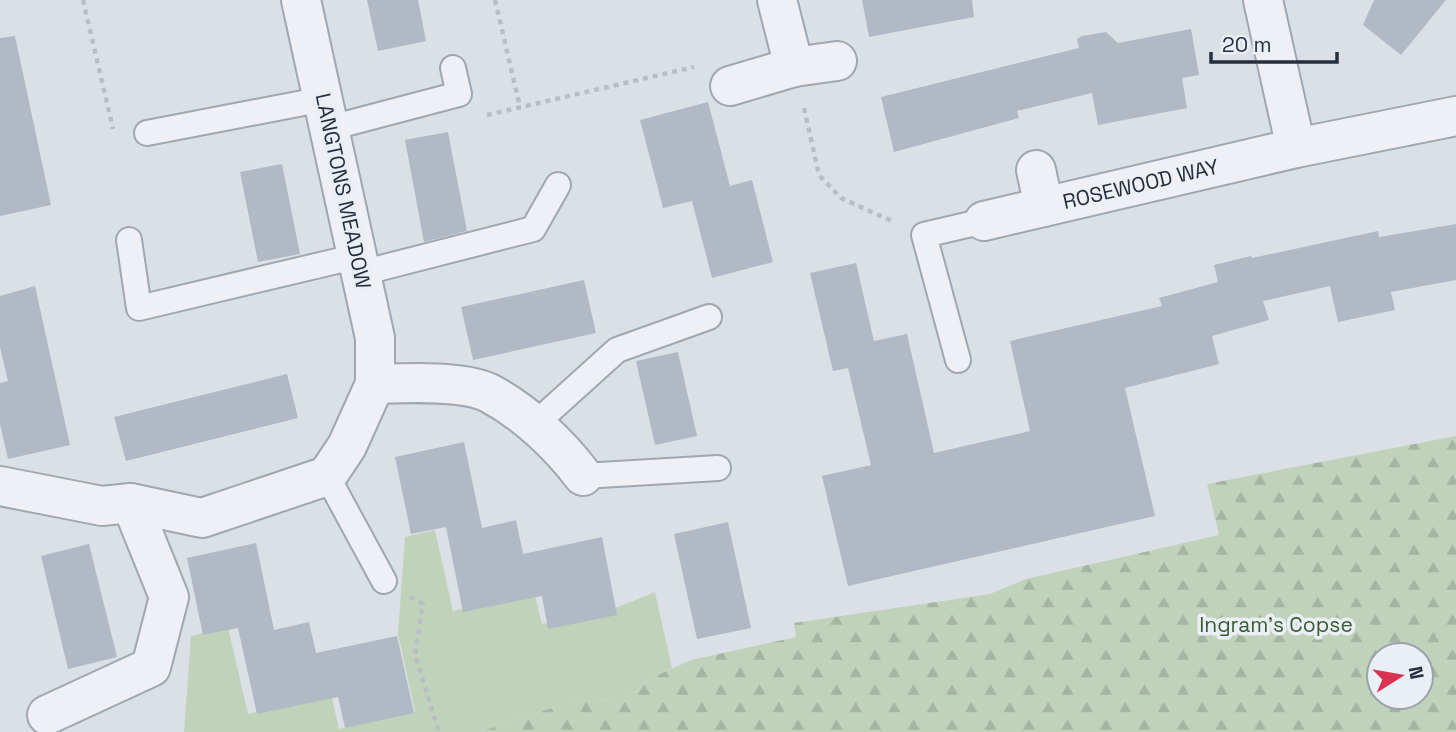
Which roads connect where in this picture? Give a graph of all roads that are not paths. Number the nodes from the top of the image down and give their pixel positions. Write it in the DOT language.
graph roads {
  1 [pos="301,0"];
  2 [pos="777,0"];
  3 [pos="1263,0"];
  4 [pos="837,61"];
  5 [pos="794,67"];
  6 [pos="453,68"];
  7 [pos="730,86"];
  8 [pos="327,113"];
  9 [pos="1456,116"];
  10 [pos="147,133"];
  11 [pos="1296,148"];
  12 [pos="1037,170"];
  13 [pos="558,185"];
  14 [pos="1044,207"];
  15 [pos="984,221"];
  16 [pos="129,240"];
  17 [pos="359,265"];
  18 [pos="709,317"];
  19 [pos="958,360"];
  20 [pos="375,384"];
  21 [pos="534,425"];
  22 [pos="718,468"];
  23 [pos="327,476"];
  24 [pos="583,476"];
  25 [pos="0,486"];
  26 [pos="131,503"];
  27 [pos="384,581"];
  28 [pos="47,715"];
  1 -- 8 [label="street, LANGTONS MEADOW"];
  2 -- 5 [label="street"];
  3 -- 11 [label="street"];
  4 -- 5 [label="street"];
  5 -- 7 [label="street"];
  6 -- 8 [label="lane"];
  8 -- 10 [label="lane"];
  8 -- 17 [label="street, LANGTONS MEADOW"];
  9 -- 11 [label="street, ROSEWOOD WAY"];
  11 -- 14 [label="street, ROSEWOOD WAY"];
  12 -- 14 [label="street"];
  13 -- 17 [label="lane"];
  14 -- 15 [label="street, ROSEWOOD WAY"];
  15 -- 19 [label="lane"];
  16 -- 17 [label="lane"];
  17 -- 20 [label="street, LANGTONS MEADOW"];
  18 -- 21 [label="lane"];
  20 -- 21 [label="street"];
  20 -- 23 [label="street, LANGTONS MEADOW"];
  21 -- 24 [label="street"];
  22 -- 24 [label="lane"];
  23 -- 26 [label="street"];
  23 -- 27 [label="lane"];
  25 -- 26 [label="street"];
  26 -- 28 [label="street"];
}
